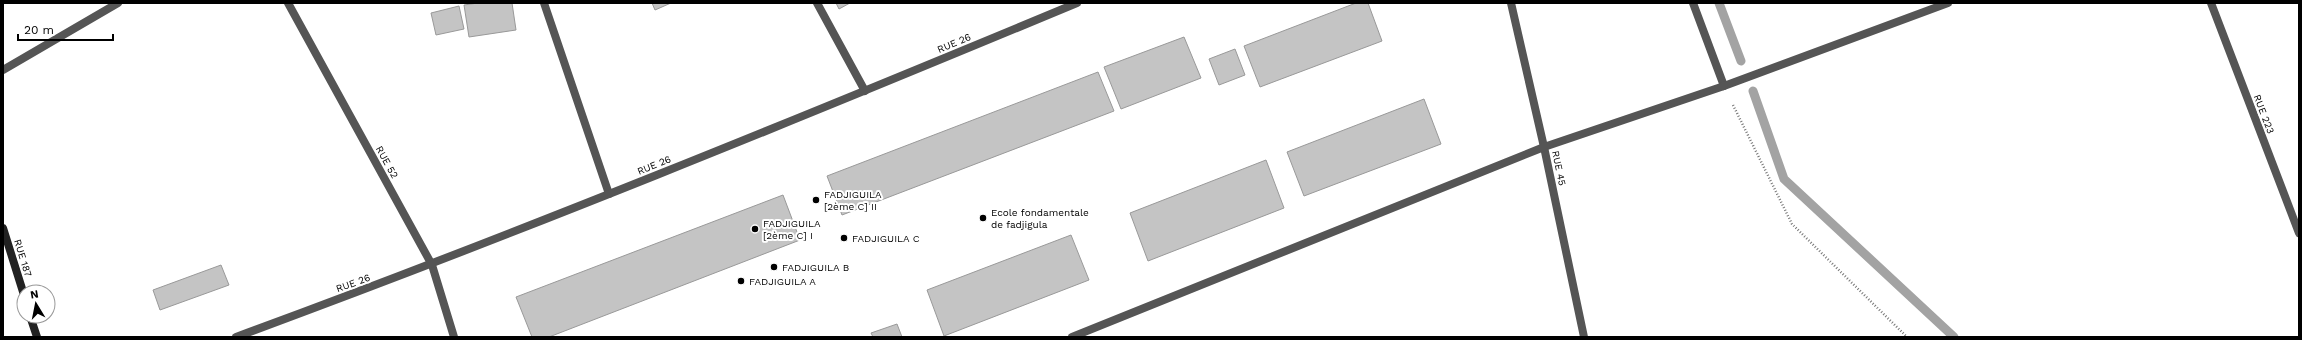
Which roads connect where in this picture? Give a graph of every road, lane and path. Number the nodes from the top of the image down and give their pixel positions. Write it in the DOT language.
graph roads {
  1 [pos="118,3"];
  2 [pos="288,3"];
  3 [pos="544,3"];
  4 [pos="817,3"];
  5 [pos="1077,3"];
  6 [pos="1511,3"];
  7 [pos="1693,3"];
  8 [pos="1948,3"];
  9 [pos="2211,3"];
  10 [pos="3,70"];
  11 [pos="1724,86"];
  12 [pos="865,91"];
  13 [pos="1544,147"];
  14 [pos="609,194"];
  15 [pos="3,228"];
  16 [pos="2299,233"];
  17 [pos="432,265"];
  18 [pos="21,284"];
  19 [pos="33,324"];
  20 [pos="37,337"];
  21 [pos="236,337"];
  22 [pos="454,337"];
  23 [pos="1072,337"];
  24 [pos="1584,337"];
  25 [pos="1906,337"];
  1 -- 10 [label="street"];
  2 -- 17 [label="street, RUE 52"];
  3 -- 14 [label="street"];
  4 -- 12 [label="street"];
  5 -- 12 [label="street, RUE 26"];
  6 -- 13 [label="street, RUE 45"];
  7 -- 11 [label="street"];
  8 -- 11 [label="street"];
  9 -- 16 [label="street, RUE 223"];
  11 -- 13 [label="street"];
  11 -- 25 [label="path"];
  12 -- 14 [label="street, RUE 26"];
  13 -- 23 [label="street"];
  13 -- 24 [label="street, RUE 45"];
  14 -- 17 [label="street, RUE 26"];
  15 -- 18 [label="street, RUE 187"];
  17 -- 21 [label="street, RUE 26"];
  17 -- 22 [label="street, RUE 52"];
  19 -- 20 [label="street"];
}
